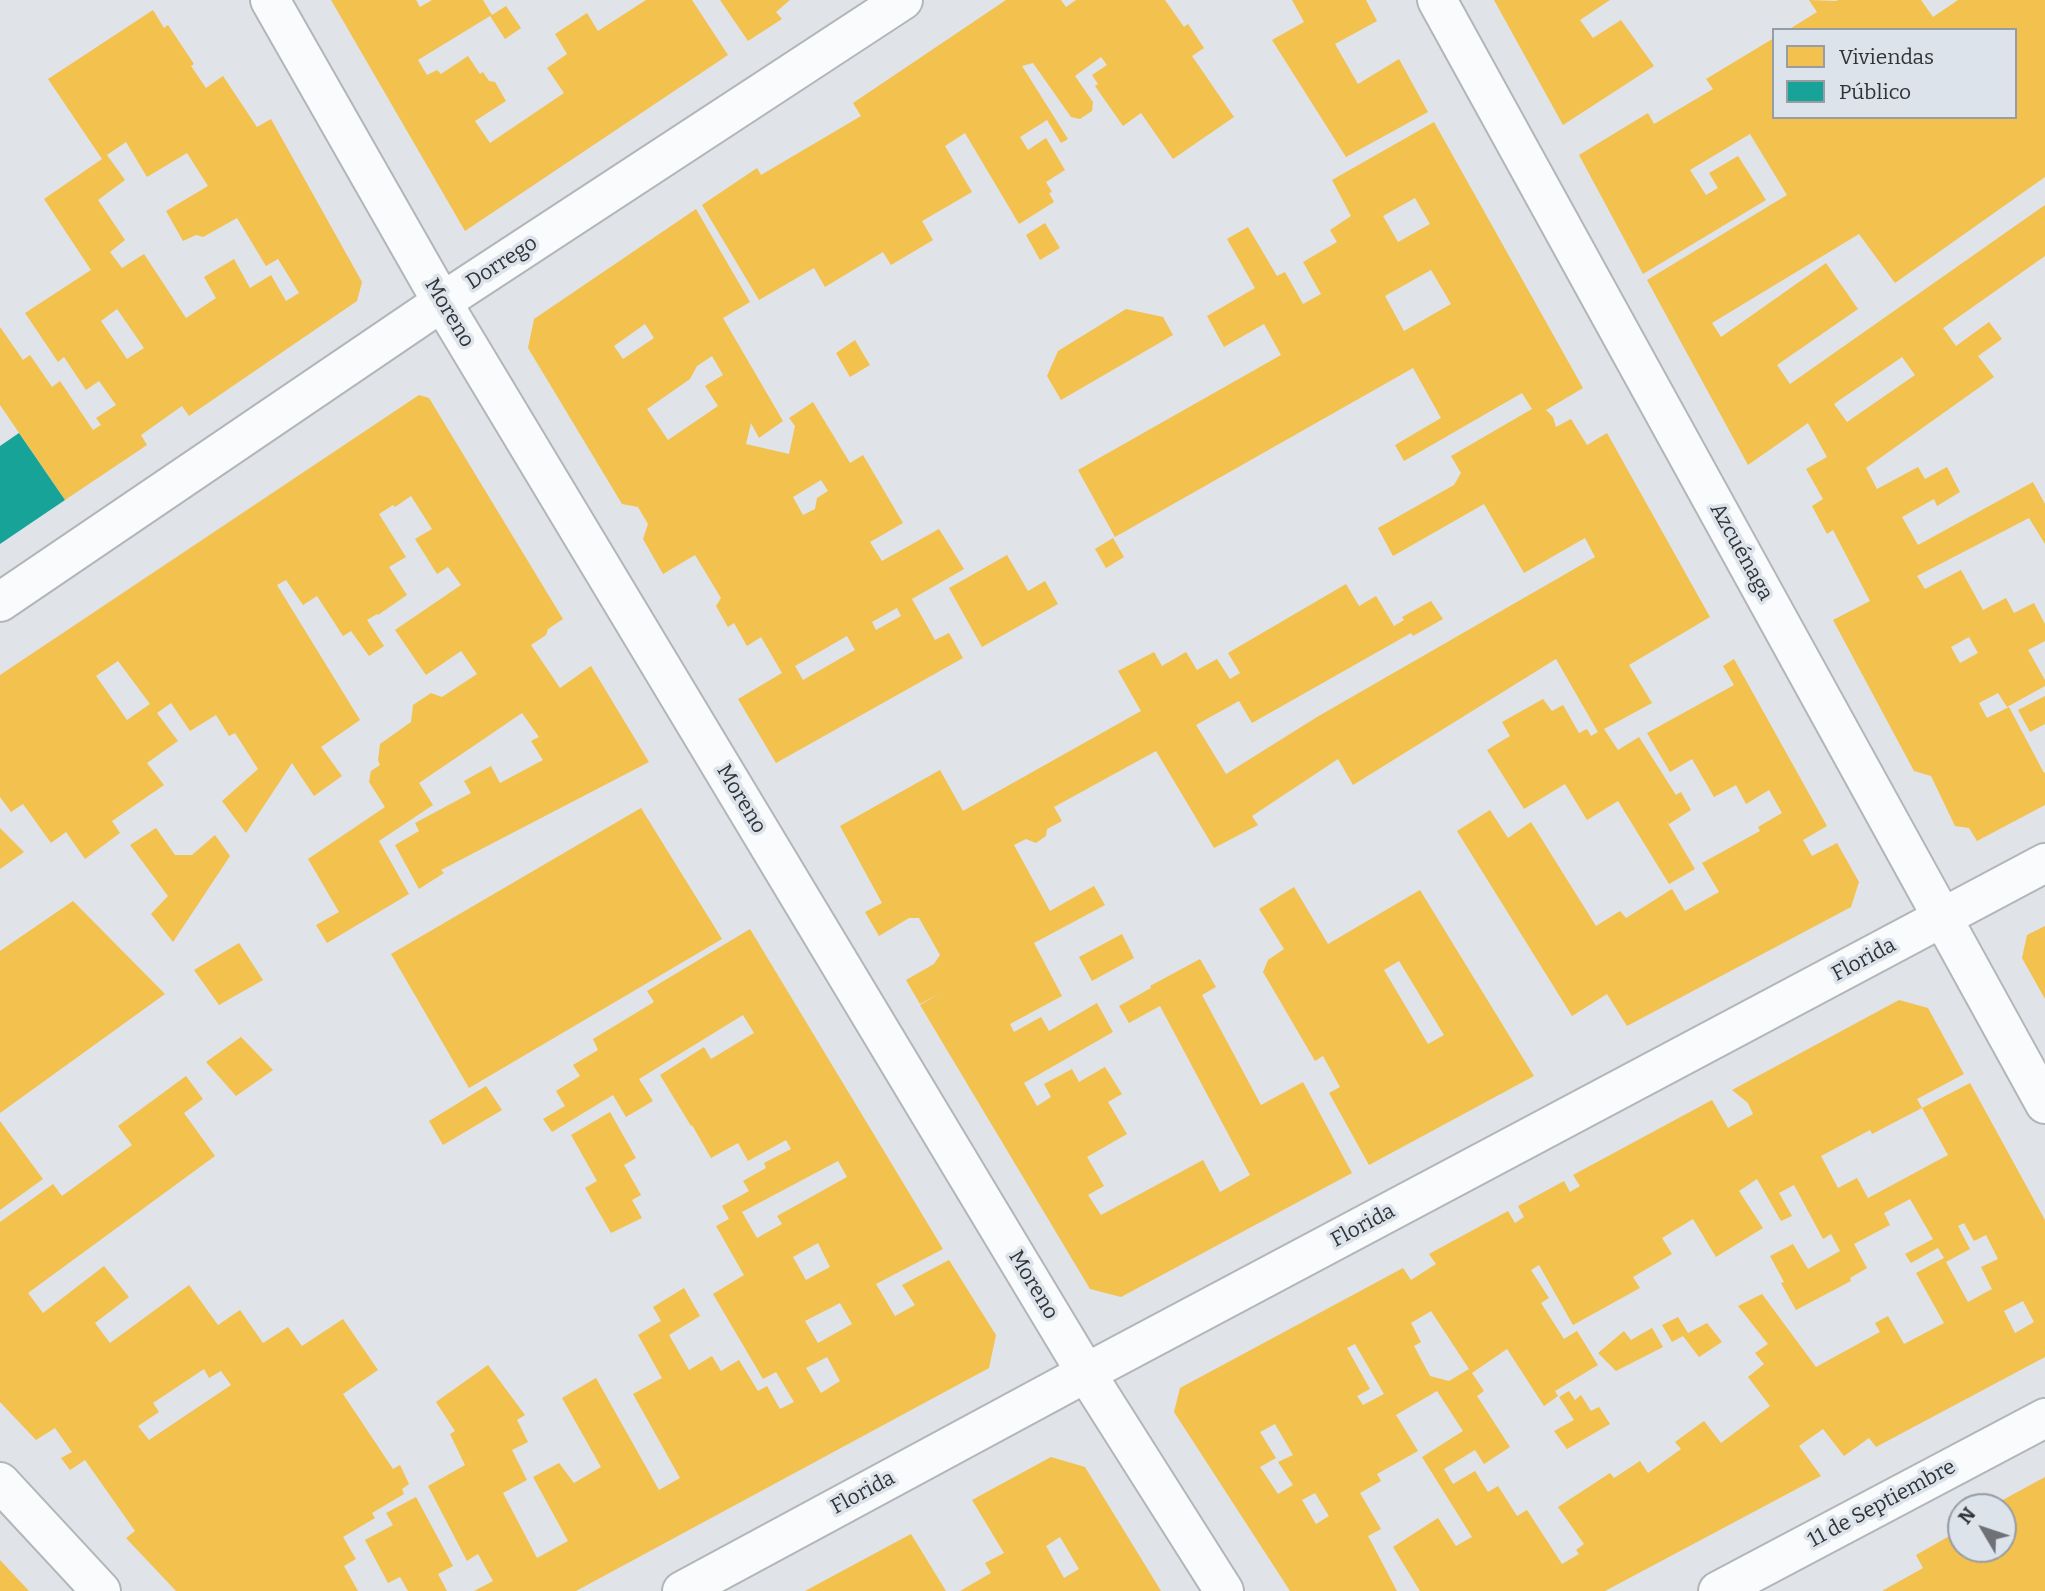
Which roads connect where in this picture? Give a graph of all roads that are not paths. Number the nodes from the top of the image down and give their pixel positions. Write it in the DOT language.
graph roads {
  1 [pos="270,0"];
  2 [pos="903,0"];
  3 [pos="1437,0"];
  4 [pos="442,302"];
  5 [pos="0,603"];
  6 [pos="2045,863"];
  7 [pos="1942,918"];
  8 [pos="2045,1104"];
  9 [pos="1086,1373"];
  10 [pos="2045,1418"];
  11 [pos="0,1482"];
  12 [pos="101,1591"];
  13 [pos="682,1591"];
  14 [pos="1224,1591"];
  15 [pos="1718,1591"];
  1 -- 4 [label="street, Moreno"];
  2 -- 4 [label="street, Dorrego"];
  3 -- 7 [label="street, Azcuénaga"];
  4 -- 5 [label="street, Dorrego"];
  4 -- 9 [label="street, Moreno"];
  6 -- 7 [label="street, Florida"];
  7 -- 8 [label="street, Azcuénaga"];
  7 -- 9 [label="street, Florida"];
  9 -- 13 [label="street, Florida"];
  9 -- 14 [label="street, Moreno"];
  10 -- 15 [label="street, 11 de Septiembre"];
  11 -- 12 [label="street"];
}
